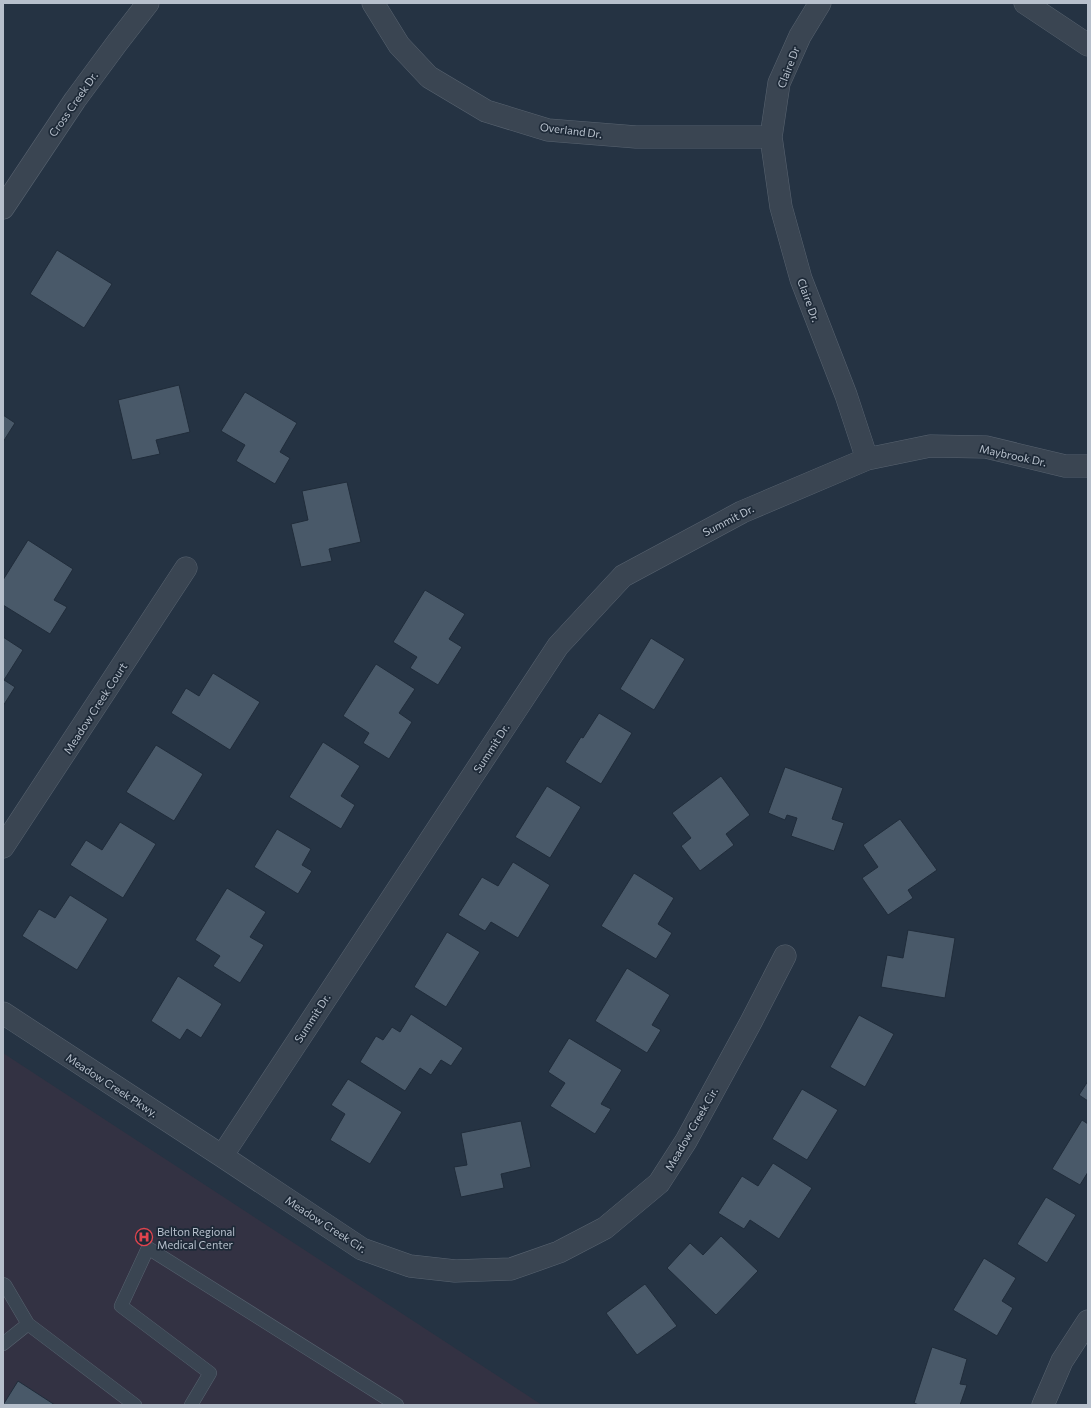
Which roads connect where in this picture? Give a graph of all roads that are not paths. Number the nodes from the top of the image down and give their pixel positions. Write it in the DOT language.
graph roads {
  1 [pos="148,3"];
  2 [pos="373,3"];
  3 [pos="820,3"];
  4 [pos="1024,3"];
  5 [pos="1088,45"];
  6 [pos="771,137"];
  7 [pos="3,208"];
  8 [pos="867,458"];
  9 [pos="1088,466"];
  10 [pos="186,568"];
  11 [pos="3,847"];
  12 [pos="785,956"];
  13 [pos="3,1013"];
  14 [pos="222,1156"];
  15 [pos="3,1284"];
  16 [pos="1088,1321"];
  17 [pos="28,1324"];
  18 [pos="3,1344"];
  19 [pos="135,1405"];
  20 [pos="191,1405"];
  21 [pos="397,1405"];
  22 [pos="1043,1405"];
  1 -- 7 [label="street, Cross Creek Dr."];
  2 -- 6 [label="street, Overland Dr."];
  3 -- 6 [label="street, Claire Dr"];
  4 -- 5 [label="street"];
  6 -- 8 [label="street, Claire Dr."];
  8 -- 9 [label="street, Maybrook Dr."];
  8 -- 14 [label="street, Summit Dr."];
  10 -- 11 [label="street, Meadow Creek Court"];
  12 -- 14 [label="street, Meadow Creek Cir."];
  13 -- 14 [label="street, Meadow Creek Pkwy."];
  15 -- 17 [label="lane"];
  16 -- 22 [label="street"];
  17 -- 18 [label="lane"];
  17 -- 19 [label="lane"];
  20 -- 21 [label="lane"];
}
